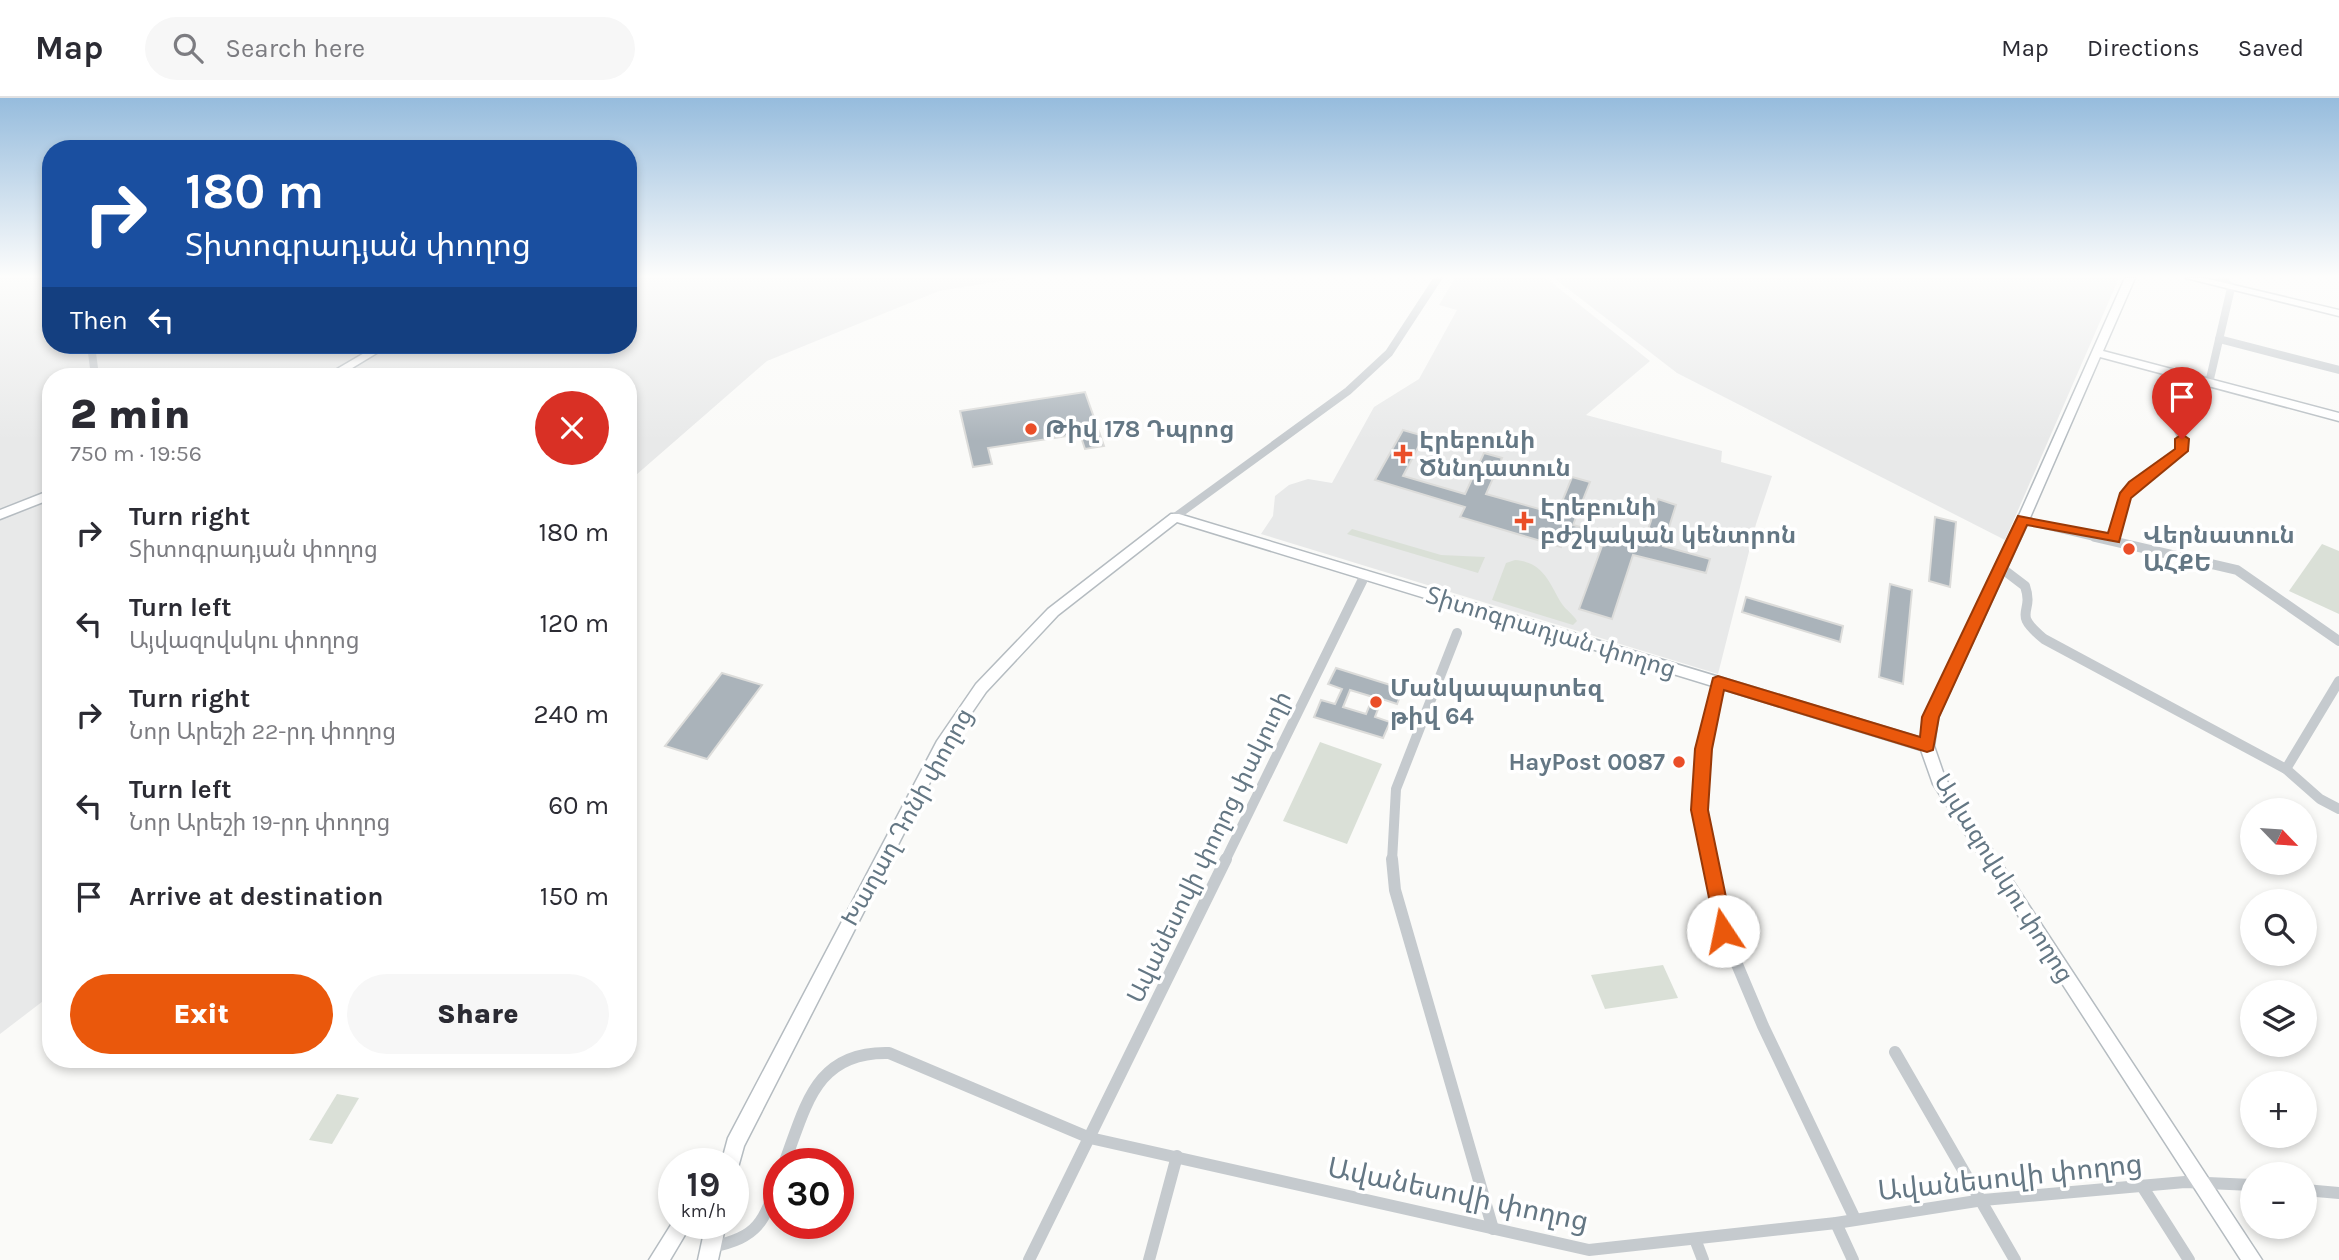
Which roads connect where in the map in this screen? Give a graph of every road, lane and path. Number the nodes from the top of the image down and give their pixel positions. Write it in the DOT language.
graph roads {
  1 [pos="1404,332"];
  2 [pos="2105,332"];
  3 [pos="2221,332"];
  4 [pos="2219,339"];
  5 [pos="2096,353"];
  6 [pos="369,354"];
  7 [pos="345,368"];
  8 [pos="2339,370"];
  9 [pos="2190,378"];
  10 [pos="2209,383"];
  11 [pos="2339,418"];
  12 [pos="42,498"];
  13 [pos="0,515"];
  14 [pos="1175,517"];
  15 [pos="2023,520"];
  16 [pos="2114,539"];
  17 [pos="2000,568"];
  18 [pos="1365,575"];
  19 [pos="1457,632"];
  20 [pos="2339,641"];
  21 [pos="2339,681"];
  22 [pos="1718,682"];
  23 [pos="1927,746"];
  24 [pos="2286,769"];
  25 [pos="2339,809"];
  26 [pos="1895,1052"];
  27 [pos="1090,1138"];
  28 [pos="735,1143"];
  29 [pos="732,1148"];
  30 [pos="734,1148"];
  31 [pos="791,1148"];
  32 [pos="1177,1156"];
  33 [pos="2202,1182"];
  34 [pos="2240,1184"];
  35 [pos="2142,1186"];
  36 [pos="2317,1191"];
  37 [pos="2339,1193"];
  38 [pos="1983,1200"];
  39 [pos="1855,1219"];
  40 [pos="763,1221"];
  41 [pos="1836,1223"];
  42 [pos="1493,1228"];
  43 [pos="673,1239"];
  44 [pos="1695,1239"];
  45 [pos="709,1254"];
  46 [pos="659,1260"];
  47 [pos="1029,1260"];
  48 [pos="1149,1260"];
  49 [pos="1703,1260"];
  50 [pos="1853,1260"];
  51 [pos="2015,1260"];
  52 [pos="2189,1260"];
  53 [pos="2252,1260"];
  1 -- 14 [label="street, Խաղաղ Դոնի փողոց"];
  2 -- 5 [label="street, Այվազովսկու փողոց"];
  3 -- 4 [label="street"];
  4 -- 8 [label="street"];
  4 -- 10 [label="street"];
  5 -- 9 [label="street"];
  5 -- 15 [label="street, Այվազովսկու փողոց"];
  6 -- 7 [label="street"];
  9 -- 10 [label="street"];
  9 -- 16 [label="street"];
  10 -- 11 [label="street"];
  12 -- 13 [label="street"];
  14 -- 18 [label="street, Տիտոգրադյան փողոց"];
  14 -- 28 [label="street, Խաղաղ Դոնի փողոց"];
  15 -- 16 [label="street"];
  15 -- 17 [label="street, Այվազովսկու փողոց"];
  16 -- 20 [label="street"];
  17 -- 23 [label="street, Այվազովսկու փողոց"];
  17 -- 24 [label="street"];
  18 -- 22 [label="street, Տիտոգրադյան փողոց"];
  18 -- 27 [label="street, Ավանեսովի փողոց փակուղի"];
  19 -- 42 [label="street"];
  21 -- 24 [label="street"];
  22 -- 23 [label="street, Տիտոգրադյան փողոց"];
  22 -- 39 [label="street"];
  23 -- 33 [label="street, Այվազովսկու փողոց"];
  24 -- 25 [label="street"];
  26 -- 38 [label="street"];
  27 -- 31 [label="street, Ավանեսովի փողոց"];
  27 -- 32 [label="street, Ավանեսովի փողոց"];
  27 -- 47 [label="street, Ավանեսովի փողոց փակուղի"];
  28 -- 29 [label="street"];
  28 -- 30 [label="street, Խաղաղ Դոնի փողոց"];
  32 -- 42 [label="street, Ավանեսովի փողոց"];
  32 -- 48 [label="street"];
  33 -- 34 [label="street, Ավանեսովի փողոց"];
  33 -- 35 [label="street, Ավանեսովի փողոց"];
  33 -- 53 [label="street, Այվազովսկու փողոց"];
  35 -- 38 [label="street, Ավանեսովի փողոց"];
  35 -- 52 [label="street"];
  36 -- 37 [label="street"];
  38 -- 39 [label="street, Ավանեսովի փողոց"];
  38 -- 51 [label="street"];
  39 -- 41 [label="street, Ավանեսովի փողոց"];
  40 -- 45 [label="street"];
  41 -- 44 [label="street, Ավանեսովի փողոց"];
  41 -- 50 [label="street"];
  42 -- 44 [label="street, Ավանեսովի փողոց"];
  43 -- 46 [label="street"];
  44 -- 49 [label="street"];
}
